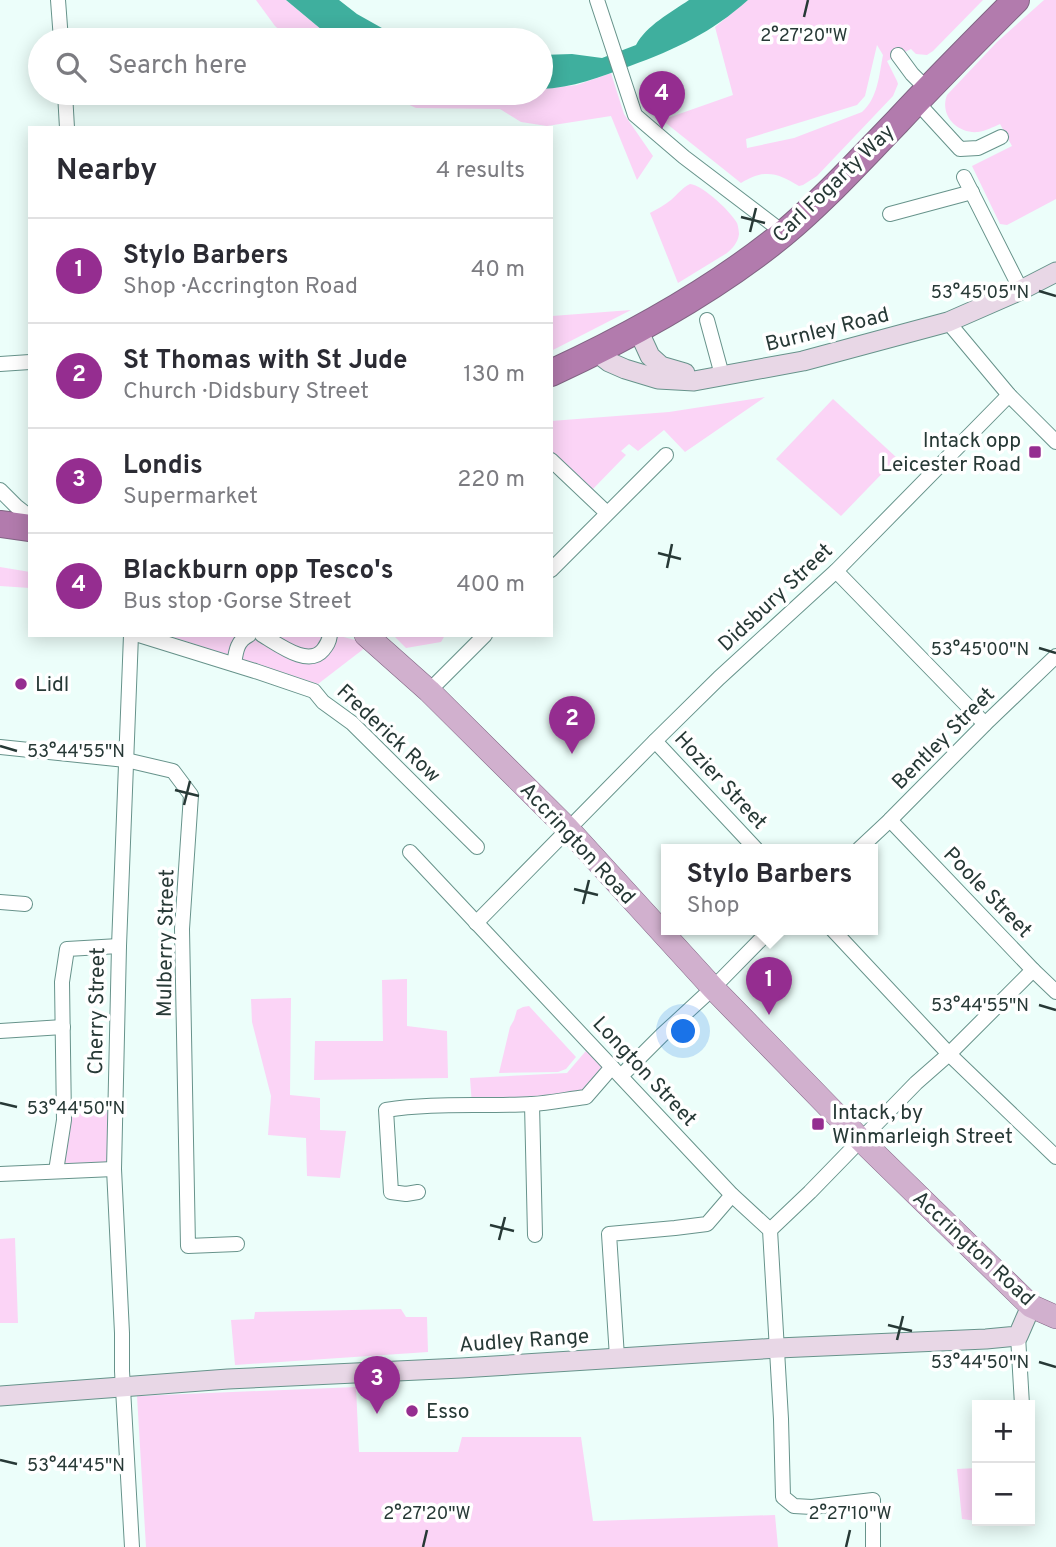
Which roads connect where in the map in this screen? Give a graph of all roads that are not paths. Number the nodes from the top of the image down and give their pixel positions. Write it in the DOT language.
graph roads {
  1 [pos="58,0"];
  2 [pos="597,0"];
  3 [pos="1016,0"];
  4 [pos="60,28"];
  5 [pos="898,55"];
  6 [pos="922,95"];
  7 [pos="66,105"];
  8 [pos="67,126"];
  9 [pos="1000,137"];
  10 [pos="964,177"];
  11 [pos="972,192"];
  12 [pos="890,214"];
  13 [pos="784,233"];
  14 [pos="1056,272"];
  15 [pos="1021,290"];
  16 [pos="707,320"];
  17 [pos="948,322"];
  18 [pos="638,330"];
  19 [pos="596,352"];
  20 [pos="28,362"];
  21 [pos="0,364"];
  22 [pos="553,372"];
  23 [pos="722,375"];
  24 [pos="1009,395"];
  25 [pos="1056,442"];
  26 [pos="666,455"];
  27 [pos="553,462"];
  28 [pos="0,489"];
  29 [pos="607,513"];
  30 [pos="28,515"];
  31 [pos="0,524"];
  32 [pos="28,528"];
  33 [pos="553,568"];
  34 [pos="836,570"];
  35 [pos="131,637"];
  36 [pos="146,637"];
  37 [pos="244,637"];
  38 [pos="266,637"];
  39 [pos="330,637"];
  40 [pos="368,637"];
  41 [pos="483,637"];
  42 [pos="1056,656"];
  43 [pos="234,664"];
  44 [pos="429,691"];
  45 [pos="985,724"];
  46 [pos="655,741"];
  47 [pos="0,747"];
  48 [pos="126,760"];
  49 [pos="890,820"];
  50 [pos="568,829"];
  51 [pos="751,844"];
  52 [pos="864,844"];
  53 [pos="477,847"];
  54 [pos="410,852"];
  55 [pos="0,902"];
  56 [pos="25,904"];
  57 [pos="476,923"];
  58 [pos="661,931"];
  59 [pos="665,935"];
  60 [pos="765,935"];
  61 [pos="838,935"];
  62 [pos="119,946"];
  63 [pos="1033,970"];
  64 [pos="713,988"];
  65 [pos="1056,992"];
  66 [pos="63,1027"];
  67 [pos="0,1031"];
  68 [pos="949,1054"];
  69 [pos="616,1071"];
  70 [pos="532,1104"];
  71 [pos="860,1139"];
  72 [pos="1056,1157"];
  73 [pos="114,1169"];
  74 [pos="56,1171"];
  75 [pos="0,1174"];
  76 [pos="418,1192"];
  77 [pos="732,1195"];
  78 [pos="770,1230"];
  79 [pos="535,1235"];
  80 [pos="237,1244"];
  81 [pos="1031,1306"];
  82 [pos="1056,1317"];
  83 [pos="1018,1336"];
  84 [pos="778,1348"];
  85 [pos="617,1357"];
  86 [pos="122,1388"];
  87 [pos="0,1396"];
  88 [pos="1022,1400"];
  89 [pos="132,1547"];
  90 [pos="873,1547"];
  1 -- 4 [label="street"];
  2 -- 13 [label="street"];
  3 -- 6 [label="highway, Carl Fogarty Way"];
  5 -- 6 [label="street"];
  6 -- 9 [label="street"];
  6 -- 13 [label="highway, Carl Fogarty Way"];
  7 -- 8 [label="street"];
  10 -- 11 [label="street"];
  11 -- 12 [label="street"];
  11 -- 15 [label="street"];
  13 -- 18 [label="highway, Carl Fogarty Way"];
  14 -- 15 [label="street, Burnley Road"];
  15 -- 17 [label="street, Burnley Road"];
  16 -- 23 [label="street"];
  17 -- 23 [label="street, Burnley Road"];
  17 -- 24 [label="street"];
  18 -- 19 [label="highway, Carl Fogarty Way"];
  18 -- 23 [label="street, Burnley Road"];
  19 -- 22 [label="highway, Carl Fogarty Way"];
  19 -- 23 [label="street, Burnley Road"];
  20 -- 21 [label="street"];
  24 -- 25 [label="street"];
  24 -- 34 [label="street, Didsbury Street"];
  26 -- 29 [label="street"];
  27 -- 29 [label="street"];
  28 -- 30 [label="street"];
  29 -- 33 [label="street"];
  31 -- 32 [label="highway"];
  34 -- 45 [label="street"];
  34 -- 46 [label="street, Didsbury Street"];
  35 -- 48 [label="street, Cherry Street"];
  36 -- 43 [label="street, Frederick Row"];
  37 -- 43 [label="street"];
  38 -- 39 [label="street"];
  40 -- 44 [label="main road, Accrington Road"];
  41 -- 44 [label="street"];
  42 -- 45 [label="street, Bentley Street"];
  43 -- 53 [label="street, Frederick Row"];
  44 -- 50 [label="main road, Accrington Road"];
  45 -- 49 [label="street, Bentley Street"];
  46 -- 50 [label="street, Didsbury Street"];
  46 -- 51 [label="street, Hozier Street"];
  47 -- 48 [label="street, Mulberry Street"];
  48 -- 62 [label="street, Cherry Street"];
  48 -- 80 [label="street, Mulberry Street"];
  49 -- 52 [label="street, Bentley Street"];
  49 -- 63 [label="street, Poole Street"];
  50 -- 57 [label="street, Didsbury Street"];
  50 -- 58 [label="main road, Accrington Road"];
  54 -- 57 [label="street, Longton Street"];
  55 -- 56 [label="street"];
  57 -- 69 [label="street, Longton Street"];
  59 -- 64 [label="main road, Accrington Road"];
  60 -- 64 [label="street"];
  61 -- 68 [label="street"];
  62 -- 66 [label="street"];
  62 -- 73 [label="street, Cherry Street"];
  63 -- 65 [label="street, Poole Street"];
  63 -- 68 [label="street"];
  64 -- 69 [label="street"];
  64 -- 71 [label="main road, Accrington Road"];
  66 -- 67 [label="street"];
  66 -- 74 [label="street"];
  68 -- 71 [label="street"];
  68 -- 72 [label="street"];
  69 -- 70 [label="street"];
  69 -- 77 [label="street, Longton Street"];
  70 -- 76 [label="street"];
  70 -- 79 [label="street"];
  71 -- 78 [label="street"];
  71 -- 81 [label="main road, Accrington Road"];
  73 -- 74 [label="street"];
  73 -- 86 [label="street, Cherry Street"];
  74 -- 75 [label="street"];
  77 -- 78 [label="street, Longton Street"];
  77 -- 85 [label="street"];
  78 -- 84 [label="street"];
  81 -- 82 [label="main road, Accrington Road"];
  81 -- 83 [label="street"];
  83 -- 84 [label="street, Audley Range"];
  83 -- 88 [label="street"];
  84 -- 85 [label="street, Audley Range"];
  84 -- 90 [label="street"];
  85 -- 86 [label="street, Audley Range"];
  86 -- 87 [label="street, Audley Range"];
  86 -- 89 [label="street, Cherry Street"];
}
